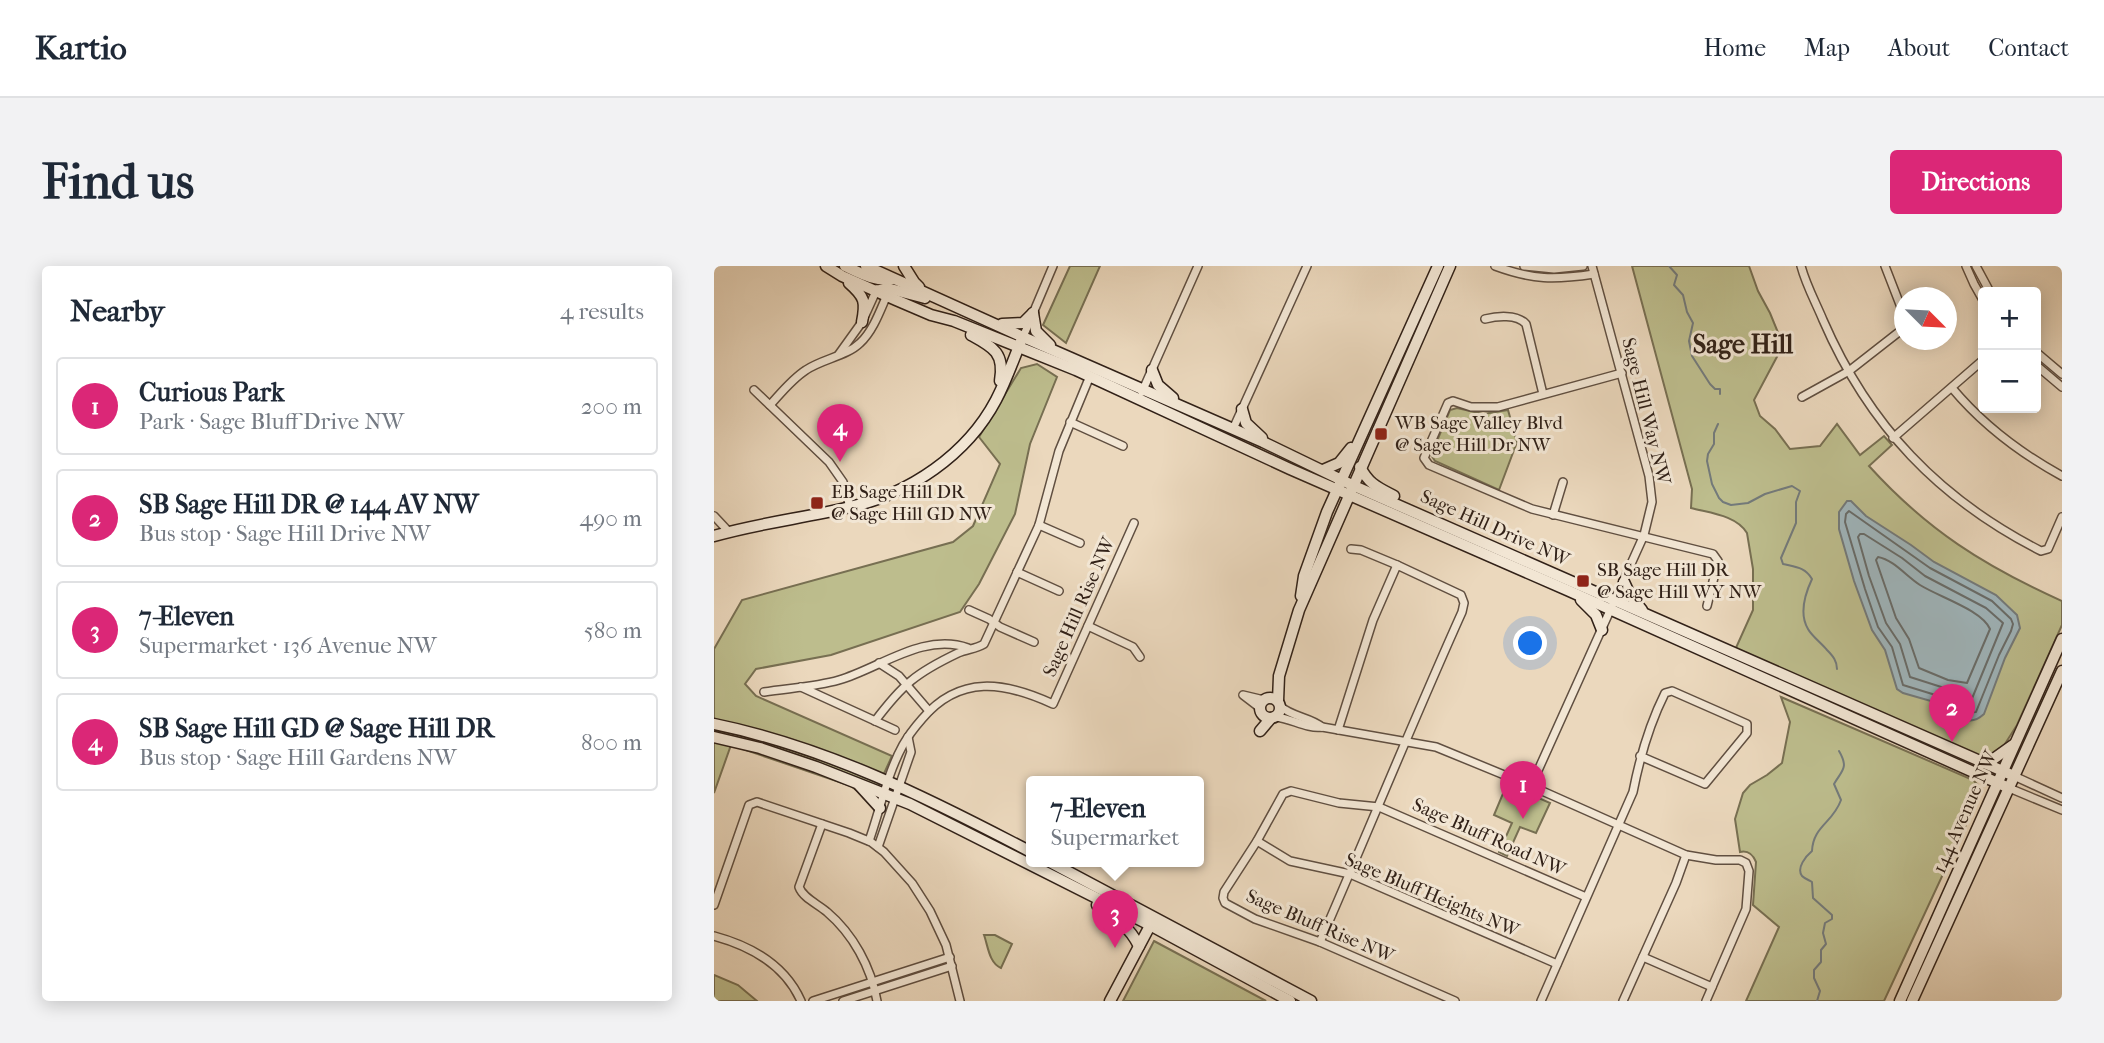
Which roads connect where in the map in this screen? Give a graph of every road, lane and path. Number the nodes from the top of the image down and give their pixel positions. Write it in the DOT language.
graph roads {
  1 [pos="826,266"];
  2 [pos="866,266"];
  3 [pos="903,266"];
  4 [pos="1053,266"];
  5 [pos="1198,266"];
  6 [pos="1307,266"];
  7 [pos="1438,266"];
  8 [pos="1458,266"];
  9 [pos="1495,266"];
  10 [pos="1524,266"];
  11 [pos="1583,266"];
  12 [pos="1801,266"];
  13 [pos="1885,266"];
  14 [pos="1966,266"];
  15 [pos="1976,266"];
  16 [pos="1593,270"];
  17 [pos="844,271"];
  18 [pos="1448,271"];
  19 [pos="884,273"];
  20 [pos="1987,287"];
  21 [pos="891,288"];
  22 [pos="1894,288"];
  23 [pos="876,291"];
  24 [pos="924,291"];
  25 [pos="1978,291"];
  26 [pos="1033,313"];
  27 [pos="974,314"];
  28 [pos="931,315"];
  29 [pos="1485,319"];
  30 [pos="862,322"];
  31 [pos="994,324"];
  32 [pos="1894,336"];
  33 [pos="1021,342"];
  34 [pos="839,354"];
  35 [pos="1061,354"];
  36 [pos="2041,356"];
  37 [pos="1045,359"];
  38 [pos="1978,365"];
  39 [pos="2041,369"];
  40 [pos="1152,370"];
  41 [pos="1849,371"];
  42 [pos="1622,373"];
  43 [pos="2062,374"];
  44 [pos="1090,376"];
  45 [pos="2062,387"];
  46 [pos="1952,388"];
  47 [pos="754,390"];
  48 [pos="1141,394"];
  49 [pos="1543,394"];
  50 [pos="1802,397"];
  51 [pos="995,401"];
  52 [pos="770,405"];
  53 [pos="1186,409"];
  54 [pos="1242,409"];
  55 [pos="1070,422"];
  56 [pos="1233,429"];
  57 [pos="1362,435"];
  58 [pos="1893,438"];
  59 [pos="1123,446"];
  60 [pos="1275,455"];
  61 [pos="1360,467"];
  62 [pos="1290,468"];
  63 [pos="1322,470"];
  64 [pos="2062,477"];
  65 [pos="1563,482"];
  66 [pos="1345,487"];
  67 [pos="1368,503"];
  68 [pos="850,507"];
  69 [pos="1327,512"];
  70 [pos="1553,515"];
  71 [pos="714,516"];
  72 [pos="1426,516"];
  73 [pos="2062,517"];
  74 [pos="1337,522"];
  75 [pos="1134,523"];
  76 [pos="1039,525"];
  77 [pos="729,532"];
  78 [pos="714,536"];
  79 [pos="1644,536"];
  80 [pos="1080,543"];
  81 [pos="1351,549"];
  82 [pos="1397,565"];
  83 [pos="1017,572"];
  84 [pos="1624,582"];
  85 [pos="1567,590"];
  86 [pos="1059,591"];
  87 [pos="1614,605"];
  88 [pos="1706,606"];
  89 [pos="969,610"];
  90 [pos="1299,610"];
  91 [pos="1644,613"];
  92 [pos="994,622"];
  93 [pos="1088,626"];
  94 [pos="1602,630"];
  95 [pos="2062,639"];
  96 [pos="1034,642"];
  97 [pos="968,648"];
  98 [pos="1140,657"];
  99 [pos="879,663"];
  100 [pos="2062,671"];
  101 [pos="829,682"];
  102 [pos="905,684"];
  103 [pos="801,687"];
  104 [pos="764,692"];
  105 [pos="827,699"];
  106 [pos="1270,708"];
  107 [pos="929,711"];
  108 [pos="875,721"];
  109 [pos="714,724"];
  110 [pos="895,730"];
  111 [pos="1338,730"];
  112 [pos="714,737"];
  113 [pos="1405,740"];
  114 [pos="2016,741"];
  115 [pos="1640,756"];
  116 [pos="1982,762"];
  117 [pos="2003,771"];
  118 [pos="1974,772"];
  119 [pos="2014,776"];
  120 [pos="855,781"];
  121 [pos="893,784"];
  122 [pos="2003,785"];
  123 [pos="1531,786"];
  124 [pos="889,795"];
  125 [pos="2062,798"];
  126 [pos="1990,800"];
  127 [pos="1379,807"];
  128 [pos="880,808"];
  129 [pos="2062,810"];
  130 [pos="822,824"];
  131 [pos="1618,826"];
  132 [pos="869,841"];
  133 [pos="1257,841"];
  134 [pos="878,847"];
  135 [pos="1026,850"];
  136 [pos="1686,855"];
  137 [pos="1026,863"];
  138 [pos="1034,867"];
  139 [pos="1059,867"];
  140 [pos="1350,874"];
  141 [pos="1086,893"];
  142 [pos="1586,897"];
  143 [pos="714,905"];
  144 [pos="1152,921"];
  145 [pos="714,936"];
  146 [pos="1320,942"];
  147 [pos="1139,946"];
  148 [pos="950,957"];
  149 [pos="1643,957"];
  150 [pos="1557,964"];
  151 [pos="952,966"];
  152 [pos="872,981"];
  153 [pos="1712,987"];
  154 [pos="874,990"];
  155 [pos="801,1001"];
  156 [pos="813,1001"];
  157 [pos="843,1001"];
  158 [pos="877,1001"];
  159 [pos="961,1001"];
  160 [pos="1110,1001"];
  161 [pos="1290,1001"];
  162 [pos="1311,1001"];
  163 [pos="1455,1001"];
  164 [pos="1541,1001"];
  165 [pos="1623,1001"];
  166 [pos="1706,1001"];
  167 [pos="1900,1001"];
  168 [pos="1913,1001"];
  1 -- 17 [label="street"];
  2 -- 19 [label="street"];
  3 -- 21 [label="street"];
  3 -- 24 [label="street"];
  4 -- 26 [label="street"];
  5 -- 40 [label="street"];
  6 -- 54 [label="street"];
  7 -- 57 [label="street"];
  8 -- 18 [label="street"];
  9 -- 16 [label="street"];
  10 -- 11 [label="street"];
  12 -- 41 [label="street"];
  13 -- 22 [label="street"];
  14 -- 25 [label="street"];
  15 -- 20 [label="street"];
  16 -- 42 [label="street, Sage Hill Way NW"];
  17 -- 19 [label="street"];
  17 -- 23 [label="street"];
  17 -- 30 [label="street"];
  18 -- 61 [label="street"];
  19 -- 21 [label="street"];
  19 -- 23 [label="street"];
  21 -- 23 [label="street"];
  21 -- 24 [label="street"];
  21 -- 27 [label="street"];
  21 -- 28 [label="street"];
  21 -- 34 [label="street"];
  23 -- 30 [label="street"];
  24 -- 27 [label="street"];
  26 -- 31 [label="street"];
  26 -- 33 [label="street"];
  26 -- 35 [label="street"];
  27 -- 31 [label="street"];
  28 -- 33 [label="street"];
  28 -- 51 [label="street"];
  29 -- 49 [label="street"];
  30 -- 34 [label="street"];
  31 -- 33 [label="street"];
  32 -- 41 [label="street"];
  33 -- 35 [label="street, Sage Hill Drive NW"];
  33 -- 37 [label="street, Sage Hill Drive NW"];
  33 -- 51 [label="street"];
  34 -- 52 [label="street"];
  35 -- 48 [label="street, Sage Hill Drive NW"];
  36 -- 43 [label="street"];
  37 -- 44 [label="street, Sage Hill Drive NW"];
  37 -- 51 [label="street"];
  38 -- 46 [label="street"];
  39 -- 45 [label="street"];
  40 -- 48 [label="street"];
  40 -- 53 [label="street"];
  41 -- 50 [label="street"];
  41 -- 58 [label="street"];
  42 -- 49 [label="street"];
  42 -- 79 [label="street, Sage Hill Way NW"];
  44 -- 48 [label="street, Sage Hill Drive NW"];
  44 -- 55 [label="street"];
  46 -- 58 [label="street"];
  46 -- 64 [label="street"];
  47 -- 52 [label="street"];
  48 -- 53 [label="street, Sage Hill Drive NW"];
  48 -- 60 [label="street, Sage Hill Drive NW"];
  49 -- 70 [label="street"];
  51 -- 68 [label="street"];
  52 -- 68 [label="street"];
  53 -- 56 [label="street, Sage Hill Drive NW"];
  54 -- 56 [label="street"];
  54 -- 60 [label="street"];
  55 -- 59 [label="street"];
  55 -- 76 [label="street"];
  56 -- 60 [label="street, Sage Hill Drive NW"];
  57 -- 63 [label="street"];
  57 -- 66 [label="street"];
  58 -- 73 [label="street"];
  60 -- 62 [label="street, Sage Hill Drive NW"];
  60 -- 63 [label="street, Sage Hill Drive NW"];
  61 -- 66 [label="street"];
  61 -- 72 [label="street"];
  62 -- 66 [label="street, Sage Hill Drive NW"];
  62 -- 69 [label="street"];
  63 -- 66 [label="street, Sage Hill Drive NW"];
  65 -- 70 [label="street"];
  66 -- 67 [label="street, Sage Hill Drive NW"];
  66 -- 69 [label="street"];
  66 -- 72 [label="street, Sage Hill Drive NW"];
  66 -- 74 [label="street"];
  67 -- 74 [label="street"];
  67 -- 85 [label="street, Sage Hill Drive NW"];
  68 -- 77 [label="street"];
  69 -- 90 [label="street"];
  70 -- 79 [label="street"];
  71 -- 77 [label="street"];
  72 -- 87 [label="street, Sage Hill Drive NW"];
  74 -- 90 [label="street"];
  75 -- 93 [label="street, Sage Hill Rise NW"];
  76 -- 80 [label="street"];
  76 -- 83 [label="street"];
  77 -- 78 [label="street"];
  79 -- 84 [label="street, Sage Hill Way NW"];
  79 -- 88 [label="street"];
  81 -- 82 [label="street"];
  82 -- 111 [label="street"];
  82 -- 113 [label="street"];
  83 -- 86 [label="street"];
  83 -- 92 [label="street"];
  84 -- 87 [label="street, Sage Hill Way NW"];
  84 -- 91 [label="street"];
  85 -- 87 [label="street, Sage Hill Drive NW"];
  85 -- 94 [label="street"];
  87 -- 91 [label="street, Sage Hill Drive NW"];
  87 -- 94 [label="street, Sage Hill Way NW"];
  87 -- 118 [label="street, Sage Hill Drive NW"];
  89 -- 92 [label="street"];
  90 -- 106 [label="street"];
  91 -- 116 [label="street, Sage Hill Drive NW"];
  92 -- 96 [label="street"];
  92 -- 97 [label="street"];
  93 -- 98 [label="street"];
  93 -- 107 [label="street, Sage Hill Rise NW"];
  94 -- 123 [label="street, Sage Hill Way NW"];
  95 -- 114 [label="street, 144 Avenue NW"];
  97 -- 99 [label="street"];
  97 -- 102 [label="street"];
  99 -- 101 [label="street"];
  99 -- 102 [label="street"];
  100 -- 119 [label="street, 144 Avenue NW"];
  101 -- 103 [label="street"];
  101 -- 105 [label="street"];
  102 -- 107 [label="street"];
  102 -- 108 [label="street"];
  103 -- 104 [label="street"];
  103 -- 105 [label="street"];
  105 -- 108 [label="street"];
  106 -- 111 [label="street"];
  107 -- 121 [label="street, Sage Hill Rise NW"];
  108 -- 110 [label="street"];
  109 -- 121 [label="street"];
  111 -- 113 [label="street"];
  112 -- 120 [label="street"];
  113 -- 123 [label="street"];
  113 -- 127 [label="street"];
  114 -- 116 [label="street"];
  114 -- 117 [label="street, 144 Avenue NW"];
  115 -- 115 [label="street"];
  115 -- 131 [label="street"];
  116 -- 117 [label="street, Sage Hill Drive NW"];
  117 -- 119 [label="street, Sage Hill Drive NW"];
  117 -- 122 [label="street, 144 Avenue NW"];
  118 -- 122 [label="street, Sage Hill Drive NW"];
  118 -- 126 [label="street"];
  119 -- 122 [label="street, 144 Avenue NW"];
  119 -- 125 [label="street"];
  120 -- 124 [label="street"];
  120 -- 128 [label="street"];
  121 -- 124 [label="street, Sage Hill Rise NW"];
  121 -- 135 [label="street"];
  122 -- 126 [label="street, 144 Avenue NW"];
  122 -- 129 [label="street"];
  122 -- 168 [label="street, 144 Avenue NW"];
  123 -- 131 [label="street"];
  124 -- 128 [label="street"];
  124 -- 134 [label="street"];
  124 -- 137 [label="street"];
  126 -- 167 [label="street, 144 Avenue NW"];
  127 -- 133 [label="street, Sage Bluff Rise NW"];
  127 -- 140 [label="street"];
  127 -- 142 [label="street, Sage Bluff Road NW"];
  128 -- 132 [label="street"];
  130 -- 132 [label="street"];
  130 -- 143 [label="street"];
  130 -- 152 [label="street"];
  131 -- 136 [label="street"];
  131 -- 142 [label="street"];
  132 -- 134 [label="street"];
  133 -- 140 [label="street, Sage Bluff Heights NW"];
  133 -- 146 [label="street, Sage Bluff Rise NW"];
  134 -- 148 [label="street"];
  136 -- 149 [label="street"];
  136 -- 153 [label="street"];
  138 -- 141 [label="street"];
  139 -- 144 [label="street"];
  140 -- 146 [label="street"];
  140 -- 150 [label="street, Sage Bluff Heights NW"];
  141 -- 144 [label="street"];
  141 -- 147 [label="street"];
  142 -- 150 [label="street"];
  144 -- 147 [label="street"];
  144 -- 161 [label="street"];
  144 -- 162 [label="street"];
  145 -- 155 [label="street"];
  146 -- 163 [label="street, Sage Bluff Rise NW"];
  147 -- 160 [label="street"];
  148 -- 151 [label="street"];
  148 -- 152 [label="street"];
  149 -- 153 [label="street"];
  149 -- 165 [label="street"];
  150 -- 164 [label="street"];
  151 -- 154 [label="street"];
  151 -- 159 [label="street"];
  152 -- 154 [label="street"];
  152 -- 156 [label="street"];
  153 -- 166 [label="street"];
  154 -- 157 [label="street"];
  154 -- 158 [label="street"];
}
